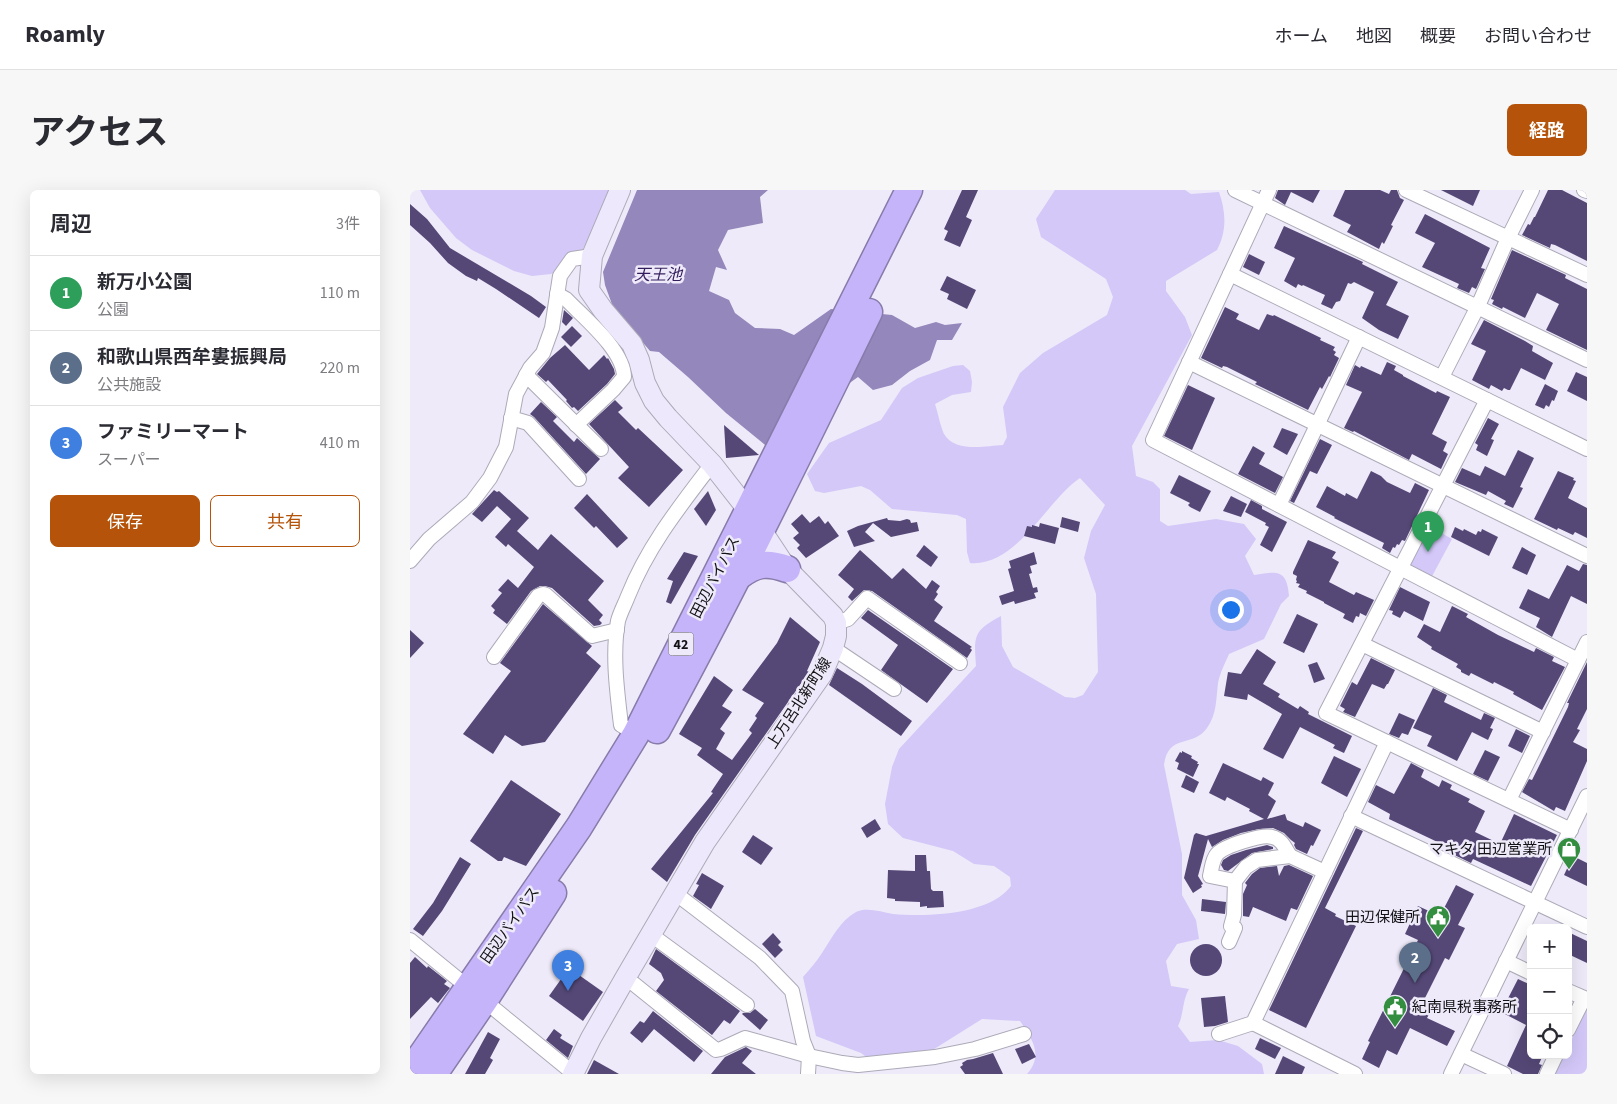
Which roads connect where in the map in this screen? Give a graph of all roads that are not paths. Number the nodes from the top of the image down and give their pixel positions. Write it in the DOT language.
graph roads {
  1 [pos="620,190"];
  2 [pos="909,190"];
  3 [pos="929,190"];
  4 [pos="1235,190"];
  5 [pos="1270,190"];
  6 [pos="1406,190"];
  7 [pos="1532,190"];
  8 [pos="1263,204"];
  9 [pos="1508,238"];
  10 [pos="592,256"];
  11 [pos="1230,274"];
  12 [pos="1587,275"];
  13 [pos="557,294"];
  14 [pos="1478,306"];
  15 [pos="1359,337"];
  16 [pos="1587,360"];
  17 [pos="1189,362"];
  18 [pos="526,375"];
  19 [pos="1442,377"];
  20 [pos="1487,400"];
  21 [pos="511,418"];
  22 [pos="1317,424"];
  23 [pos="576,425"];
  24 [pos="601,449"];
  25 [pos="1587,449"];
  26 [pos="712,464"];
  27 [pos="579,479"];
  28 [pos="1443,486"];
  29 [pos="1279,505"];
  30 [pos="755,521"];
  31 [pos="1587,556"];
  32 [pos="410,561"];
  33 [pos="1401,568"];
  34 [pos="787,569"];
  35 [pos="739,576"];
  36 [pos="836,623"];
  37 [pos="617,630"];
  38 [pos="1587,642"];
  39 [pos="1362,644"];
  40 [pos="833,648"];
  41 [pos="494,657"];
  42 [pos="1578,660"];
  43 [pos="960,663"];
  44 [pos="894,689"];
  45 [pos="1542,732"];
  46 [pos="636,734"];
  47 [pos="1386,742"];
  48 [pos="1587,796"];
  49 [pos="1509,800"];
  50 [pos="1351,816"];
  51 [pos="1571,830"];
  52 [pos="1290,856"];
  53 [pos="1325,872"];
  54 [pos="1235,881"];
  55 [pos="675,893"];
  56 [pos="1534,903"];
  57 [pos="1587,927"];
  58 [pos="650,934"];
  59 [pos="410,940"];
  60 [pos="1229,942"];
  61 [pos="1506,961"];
  62 [pos="1527,971"];
  63 [pos="625,978"];
  64 [pos="1572,993"];
  65 [pos="476,994"];
  66 [pos="747,1005"];
  67 [pos="1572,1022"];
  68 [pos="1253,1023"];
  69 [pos="1024,1034"];
  70 [pos="1219,1034"];
  71 [pos="1461,1054"];
  72 [pos="809,1056"];
  73 [pos="1554,1059"];
  74 [pos="410,1072"];
  75 [pos="434,1074"];
  76 [pos="573,1074"];
  77 [pos="808,1074"];
  78 [pos="1355,1074"];
  79 [pos="1451,1074"];
  80 [pos="1504,1074"];
  81 [pos="1548,1074"];
  1 -- 10 [label="main road"];
  2 -- 30 [label="highway, 田辺バイパス / 42"];
  3 -- 30 [label="highway, 田辺バイパス / 42"];
  4 -- 8 [label="street"];
  5 -- 8 [label="street"];
  6 -- 9 [label="street"];
  7 -- 9 [label="street"];
  8 -- 11 [label="street"];
  8 -- 14 [label="street"];
  9 -- 12 [label="street"];
  9 -- 14 [label="street"];
  10 -- 13 [label="street"];
  10 -- 26 [label="main road"];
  11 -- 15 [label="street"];
  11 -- 17 [label="street"];
  13 -- 18 [label="street"];
  13 -- 23 [label="street"];
  14 -- 16 [label="street"];
  14 -- 19 [label="street"];
  15 -- 19 [label="street"];
  15 -- 22 [label="street"];
  17 -- 22 [label="street"];
  17 -- 29 [label="street"];
  18 -- 21 [label="street"];
  18 -- 23 [label="street"];
  19 -- 20 [label="street"];
  20 -- 25 [label="street"];
  20 -- 28 [label="street"];
  21 -- 27 [label="street"];
  21 -- 32 [label="street"];
  22 -- 28 [label="street"];
  22 -- 29 [label="street"];
  23 -- 24 [label="street"];
  26 -- 30 [label="main road"];
  26 -- 37 [label="street"];
  28 -- 31 [label="street"];
  28 -- 33 [label="street"];
  29 -- 33 [label="street"];
  30 -- 34 [label="main road"];
  30 -- 35 [label="highway, 田辺バイパス / 42"];
  30 -- 46 [label="highway, 田辺バイパス / 42"];
  33 -- 39 [label="street"];
  33 -- 42 [label="street"];
  34 -- 35 [label="highway"];
  34 -- 36 [label="main road"];
  35 -- 65 [label="highway, 田辺バイパス / 42"];
  36 -- 40 [label="main road, 上万呂北新町線"];
  36 -- 43 [label="street"];
  37 -- 41 [label="street"];
  37 -- 46 [label="street"];
  38 -- 42 [label="street"];
  39 -- 45 [label="street"];
  39 -- 47 [label="street"];
  40 -- 44 [label="street"];
  40 -- 55 [label="main road, 上万呂北新町線"];
  42 -- 45 [label="street"];
  45 -- 49 [label="street"];
  46 -- 65 [label="highway, 田辺バイパス / 42"];
  47 -- 49 [label="street"];
  47 -- 50 [label="street"];
  48 -- 51 [label="street"];
  49 -- 51 [label="street"];
  50 -- 53 [label="street"];
  50 -- 56 [label="street"];
  51 -- 56 [label="street"];
  52 -- 53 [label="street"];
  52 -- 54 [label="street"];
  52 -- 54 [label="street"];
  53 -- 68 [label="street"];
  54 -- 60 [label="street"];
  55 -- 58 [label="main road, 上万呂北新町線"];
  55 -- 72 [label="street"];
  56 -- 57 [label="street"];
  56 -- 61 [label="street"];
  58 -- 63 [label="main road, 上万呂北新町線"];
  58 -- 66 [label="street"];
  59 -- 65 [label="street"];
  61 -- 62 [label="street"];
  61 -- 71 [label="street"];
  63 -- 72 [label="street"];
  63 -- 76 [label="main road, 上万呂北新町線"];
  64 -- 67 [label="street"];
  65 -- 74 [label="highway, 田辺バイパス / 42"];
  65 -- 75 [label="highway, 田辺バイパス / 42"];
  65 -- 76 [label="street"];
  68 -- 70 [label="street"];
  68 -- 78 [label="street"];
  69 -- 72 [label="street"];
  71 -- 79 [label="street"];
  71 -- 80 [label="street"];
  72 -- 77 [label="street"];
  73 -- 81 [label="street"];
}
